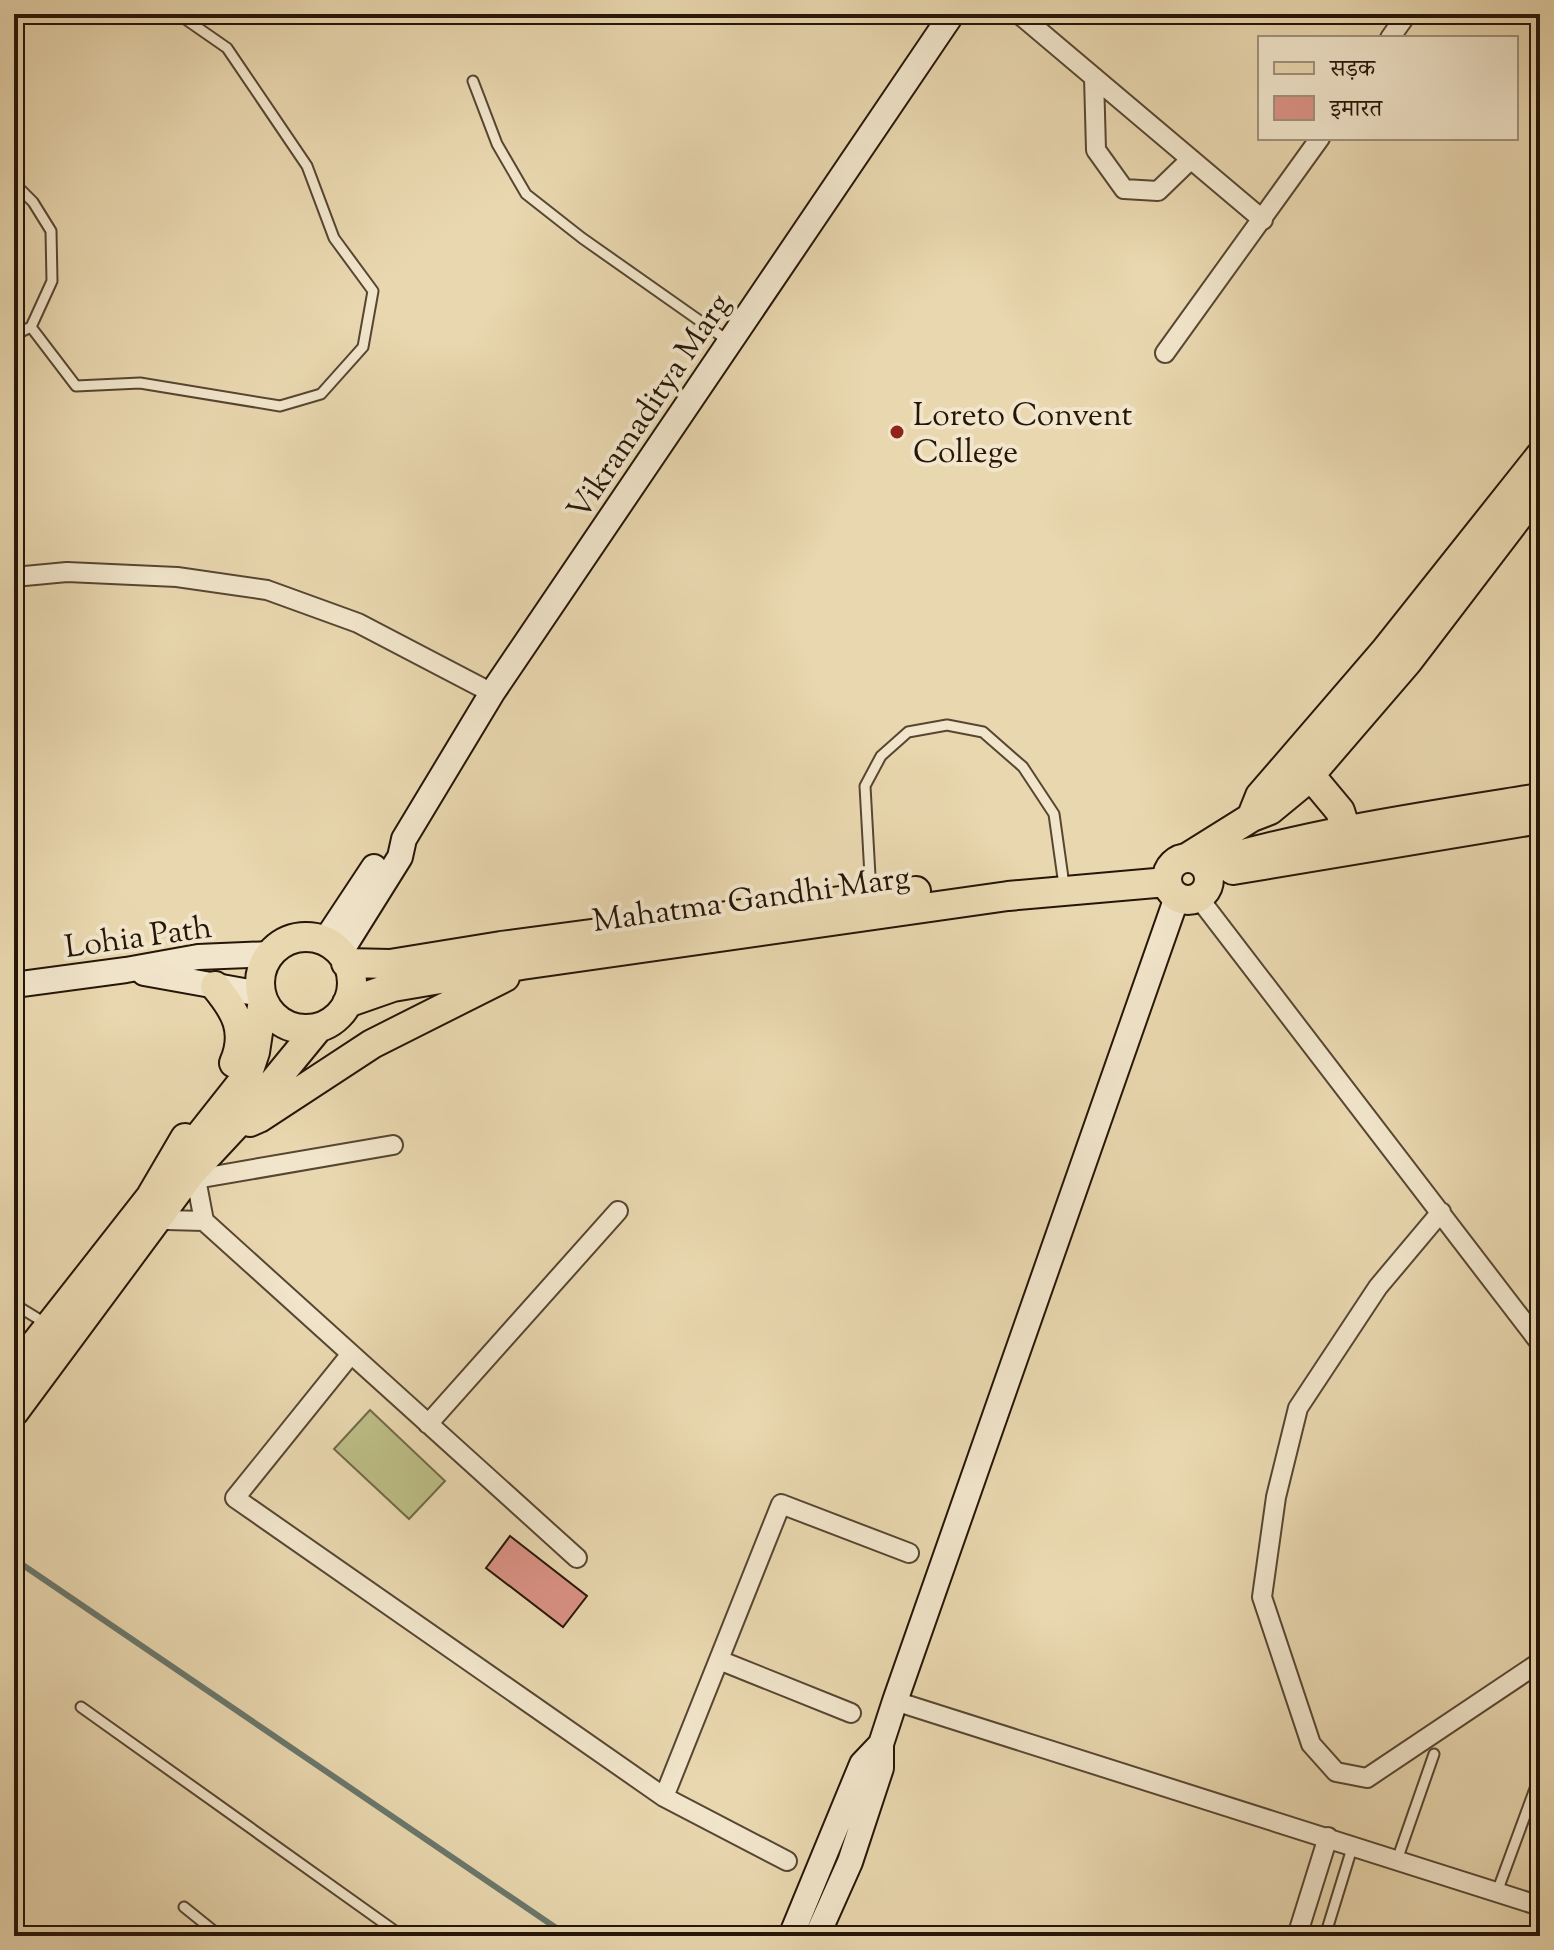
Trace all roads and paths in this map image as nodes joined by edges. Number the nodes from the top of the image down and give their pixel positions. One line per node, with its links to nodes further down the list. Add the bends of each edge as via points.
1 (178, 14): 12 (lane, via 227,48 307,166 334,238 373,291 363,347 321,394 280,406 140,383 76,386)
2 (952, 14): 14 (main road, Vikramaditya Marg)
3 (1019, 14): 6 (street)
4 (1407, 14): 5 (street)
5 (1391, 36)
6 (1094, 77): 9 (street); 9 (street, via 1096,150 1124,189 1158,191)
7 (473, 81): 14 (lane, via 497,144 526,194)
8 (1319, 140): 11 (street)
9 (1191, 159): 11 (street)
10 (14, 183): 12 (lane, via 51,231 52,281)
11 (1263, 220): 15 (street)
12 (31, 327): 13 (lane)
13 (14, 335)
14 (730, 342): 19 (main road, Vikramaditya Marg)
15 (1165, 353)
16 (1540, 456): 22 (main road, via 1385,651 1260,796)
17 (1540, 488): 20 (main road, via 1408,661)
18 (14, 577): 19 (street, via 67,572 177,577 267,590 358,623)
19 (492, 693): 28 (main road, Vikramaditya Marg, via 404,839 389,845)
20 (1310, 775): 22 (main road, via 1270,810); 24 (main road, via 1340,811)
21 (1540, 798): 24 (main road, Mahatma Gandhi Marg)
22 (1252, 817): 26 (main road)
23 (1540, 819): 26 (main road, Mahatma Gandhi Marg)
24 (1346, 830): 26 (main road, Mahatma Gandhi Marg, via 1266,846)
25 (1063, 878): 26 (main road, Mahatma Gandhi Marg); 27 (main road, Mahatma Gandhi Marg); 27 (lane, via 1054,814 1023,767 983,732 947,725 908,732 881,756 865,786)
26 (1187, 878): 30 (main road, Mahatma Gandhi Marg, via 1008,896); 42 (street); 55 (main road)
27 (871, 895): 28 (main road, Mahatma Gandhi Marg, via 390,964)
28 (337, 952): 29 (main road, via 312,937 293,938); 35 (main road, via 350,972)
29 (271, 954): 31 (main road, Lohia Path, via 198,957); 34 (main road, via 260,977)
30 (522, 965): 35 (main road, Mahatma Gandhi Marg, via 393,987); 37 (main road, via 372,1044 259,1118)
31 (126, 970): 32 (main road, Lohia Path); 33 (main road)
32 (14, 985)
33 (215, 986): 34 (main road); 40 (main road, via 234,1009 241,1030 238,1053 180,1145)
34 (262, 997): 36 (main road, via 284,1024); 40 (main road, via 247,1076)
35 (347, 1003): 36 (main road)
36 (318, 1028): 37 (main road)
37 (231, 1129): 39 (main road)
38 (393, 1145): 39 (street)
39 (194, 1176): 40 (main road); 43 (street)
40 (156, 1206): 43 (street, via 167,1220); 45 (main road); 49 (main road)
41 (618, 1211): 50 (street)
42 (1441, 1212): 46 (street); 54 (street, via 1378,1287 1298,1408 1276,1497 1262,1597 1311,1744 1336,1772 1367,1778)
43 (204, 1221): 47 (street)
44 (14, 1304): 45 (lane)
45 (48, 1325): 48 (main road)
46 (1540, 1343)
47 (351, 1354): 50 (street); 61 (street, via 235,1498)
48 (14, 1371)
49 (14, 1412)
50 (428, 1424): 52 (street)
51 (909, 1553): 53 (street, via 781,1504)
52 (577, 1558)
53 (719, 1660): 57 (street); 61 (street)
54 (1540, 1662)
55 (895, 1701): 58 (main road); 62 (street)
56 (81, 1707): 71 (lane)
57 (851, 1713)
58 (881, 1744): 72 (main road, via 862,1764); 73 (main road, via 881,1768 850,1862)
59 (1434, 1754): 64 (lane)
60 (1540, 1775): 66 (lane)
61 (664, 1797): 65 (street)
62 (1328, 1837): 63 (street); 74 (street)
63 (1353, 1845): 64 (street); 69 (lane)
64 (1397, 1860): 66 (street)
65 (787, 1861)
66 (1497, 1892): 67 (street)
67 (1540, 1906)
68 (184, 1907): 70 (lane)
69 (1328, 1935)
70 (220, 1936)
71 (402, 1936)
72 (791, 1936)
73 (817, 1936)
74 (1297, 1936)

